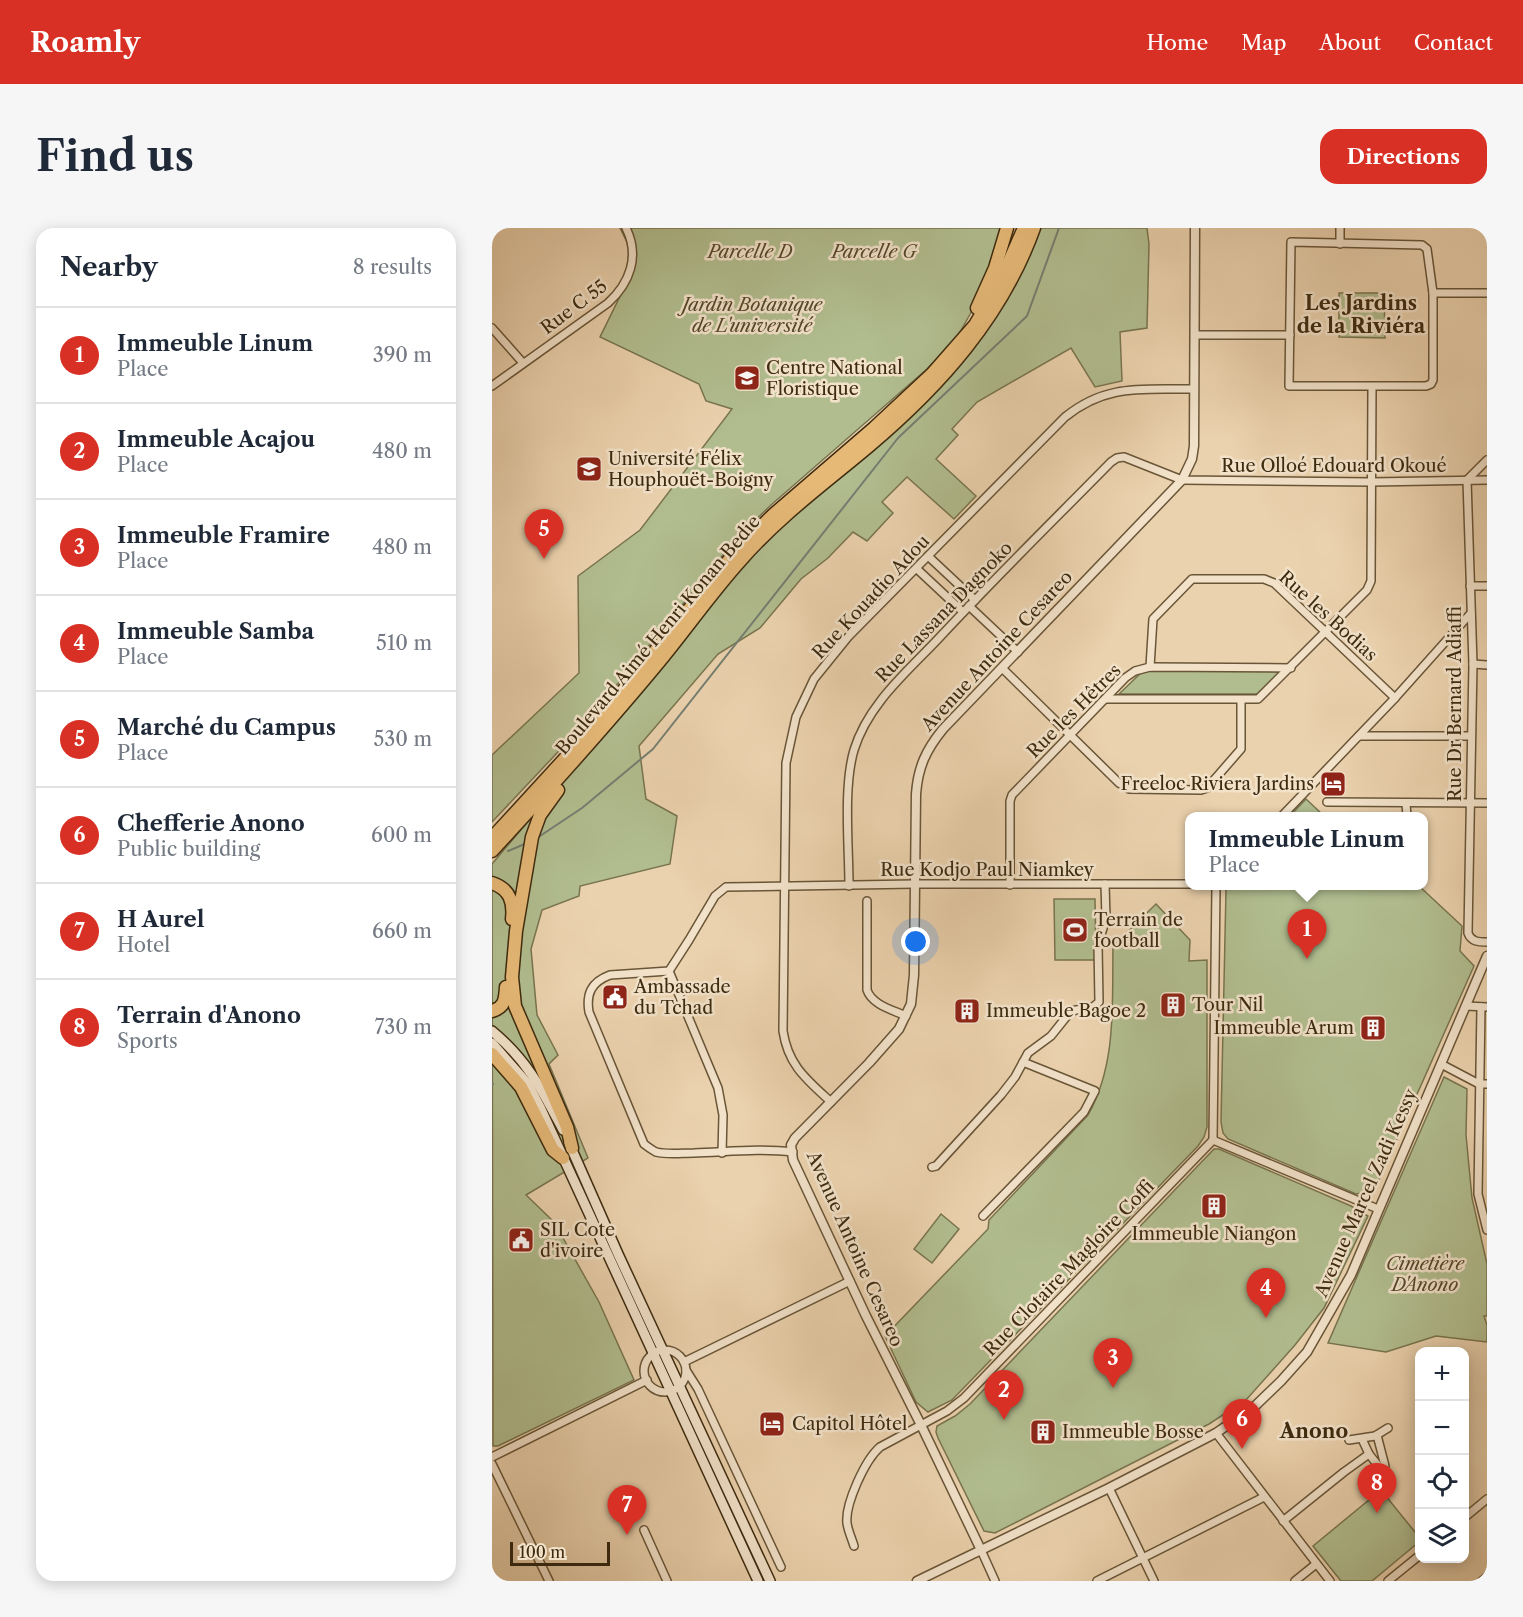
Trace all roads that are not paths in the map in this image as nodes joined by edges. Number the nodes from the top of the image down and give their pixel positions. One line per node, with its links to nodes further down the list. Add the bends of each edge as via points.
1 (626, 228): 14 (street, Rue C 55, via 633,257 620,292)
2 (1007, 228): 13 (highway, via 995,268)
3 (1024, 228): 13 (highway, Boulevard Aimé Henri Konan Bedie, via 1000,282 975,325)
4 (1034, 228): 45 (highway, Boulevard Aimé Henri Konan Bedie, via 1010,284 953,364 909,411 782,518 740,560)
5 (1195, 228): 11 (street, Avenue Antoine Cesareo)
6 (1340, 228): 7 (street)
7 (1340, 244): 8 (street, via 1422,245 1429,252); 12 (street, via 1291,242)
8 (1433, 292): 9 (street); 16 (street, via 1431,384)
9 (1487, 293)
10 (492, 328): 14 (street)
11 (1195, 335): 12 (street); 17 (street, Avenue Antoine Cesareo)
12 (1290, 335): 16 (street, via 1289,386)
13 (960, 341): 52 (highway, Boulevard Aimé Henri Konan Bedie, via 899,405 738,549)
14 (523, 363): 15 (street, Rue C 55)
15 (492, 386)
16 (1372, 387): 22 (street)
17 (1194, 389): 19 (street, Avenue Antoine Cesareo, via 1194,446); 23 (street, Rue Kouadio Adou, via 1120,390 1078,406)
18 (1487, 460): 20 (street)
19 (1182, 480): 22 (street, Rue Olloé Edouard Okoué); 28 (street, Rue Lassana Dagnoko, via 1117,458); 33 (street, Avenue Antoine Cesareo)
20 (1467, 480): 21 (street, Rue Olloé Edouard Okoué); 22 (street, Rue Olloé Edouard Okoué); 25 (street, Rue Dr Bernard Adiaffi)
21 (1487, 480)
22 (1372, 482): 32 (street, via 1371,580 1367,591)
23 (929, 557): 24 (street, Rue Kouadio Adou); 27 (street)
24 (917, 569): 29 (street); 59 (street, Rue Kouadio Adou, via 848,637 814,679 796,717 786,763)
25 (1470, 586): 26 (street); 31 (street, Rue Dr Bernard Adiaffi)
26 (1487, 586)
27 (967, 593): 28 (street); 29 (street)
28 (972, 603): 30 (street, Rue Lassana Dagnoko); 33 (street)
29 (956, 605): 30 (street)
30 (963, 612): 60 (street, Rue Lassana Dagnoko, via 882,699 861,731 849,775)
31 (1471, 613): 34 (street, Rue Dr Bernard Adiaffi); 39 (street)
32 (1326, 632): 36 (street, Rue les Bodias, via 1269,580 1197,578 1153,619); 38 (street); 39 (street, Rue les Bodias)
33 (1018, 652): 37 (street, Avenue Antoine Cesareo)
34 (1473, 664): 35 (street); 44 (street, Rue Dr Bernard Adiaffi)
35 (1487, 664)
36 (1150, 667): 38 (street, Rue les Hêtres); 40 (street, Rue les Hêtres, via 1125,678)
37 (1002, 668): 42 (street); 55 (street, Avenue Antoine Cesareo, via 943,729 919,769)
38 (1291, 668): 41 (street, via 1262,697)
39 (1395, 698): 43 (street)
40 (1106, 699): 41 (street); 42 (street, Rue les Hêtres)
41 (1241, 700): 42 (street, via 1241,749 1201,790 1129,789)
42 (1070, 735): 58 (street, Rue les Hêtres, via 1012,795)
43 (1359, 736): 44 (street); 50 (street)
44 (1471, 736): 49 (street, Rue Dr Bernard Adiaffi)
45 (578, 759): 52 (highway, Boulevard Aimé Henri Konan Bedie); 78 (highway, via 540,816 532,837 516,931 512,992)
46 (1327, 802): 48 (street)
47 (1487, 803): 49 (street)
48 (1407, 804): 49 (street); 51 (street)
49 (1470, 804): 63 (street, Rue Dr Bernard Adiaffi, via 1468,933 1475,941)
50 (1286, 812)
51 (1407, 812)
52 (498, 839): 53 (highway, Boulevard Aimé Henri Konan Bedie)
53 (492, 851)
54 (492, 883): 68 (highway, via 508,892 513,907 505,1002)
55 (915, 884): 58 (street, Rue Kodjo Paul Niamkey); 60 (street, Rue Kodjo Paul Niamkey); 69 (street, Avenue Antoine Cesareo, via 913,989)
56 (1105, 884): 57 (street, Rue Kodjo Paul Niamkey); 58 (street, Rue Kodjo Paul Niamkey); 73 (street, via 1106,918 1098,945 1099,1002 1071,1011)
57 (1185, 884)
58 (1010, 885)
59 (783, 886): 60 (street, Rue Kodjo Paul Niamkey); 65 (street, Rue Kodjo Paul Niamkey, via 733,886 719,891); 76 (street, Rue Kouadio Adou, via 786,1050)
60 (849, 886)
61 (1216, 890): 77 (street)
62 (867, 901): 69 (street, via 869,996)
63 (1487, 942)
64 (1487, 956): 66 (street, Avenue Marcel Zadi Kessy)
65 (669, 971): 80 (street, via 720,1094); 80 (street, via 601,978 588,992 589,1012 645,1144 656,1152)
66 (1466, 1006): 67 (street); 74 (street, Avenue Marcel Zadi Kessy)
67 (1484, 1007): 75 (street)
68 (492, 1011)
69 (906, 1016): 76 (street, Avenue Antoine Cesareo, via 890,1041)
70 (492, 1031): 78 (main road, via 535,1076)
71 (492, 1043): 81 (main road, via 528,1084)
72 (492, 1054): 81 (highway, via 521,1087 554,1150)
73 (1023, 1062): 82 (street, via 994,1104); 86 (street, via 1095,1091 1084,1112)
74 (1441, 1064): 75 (street); 85 (street, Avenue Marcel Zadi Kessy)
75 (1483, 1084): 83 (street)
76 (831, 1102): 79 (street, Avenue Antoine Cesareo, via 795,1138)
77 (1213, 1140): 85 (street); 96 (street, Rue Clotaire Magloire Coffi, via 964,1398)
78 (572, 1148): 89 (main road)
79 (793, 1152): 80 (street, via 767,1149); 88 (street, Avenue Antoine Cesareo, via 793,1160)
80 (722, 1153)
81 (563, 1158): 90 (main road)
82 (932, 1167)
83 (1478, 1194): 84 (street); 87 (street)
84 (1487, 1194)
85 (1378, 1209): 98 (street, Avenue Marcel Zadi Kessy, via 1351,1275 1307,1352 1254,1407)
86 (983, 1216)
87 (1487, 1230)
88 (850, 1281): 91 (street); 96 (street, Avenue Antoine Cesareo)
89 (663, 1350): 90 (street); 91 (street, via 675,1353); 94 (main road)
90 (653, 1354): 93 (street, via 644,1371); 95 (main road)
91 (684, 1362): 92 (street)
92 (686, 1370): 94 (street); 116 (street)
93 (647, 1380): 95 (street, via 657,1390); 103 (street)
94 (680, 1386): 95 (street); 121 (main road)
95 (671, 1392): 120 (main road)
96 (921, 1425): 111 (street, Rue Clotaire Magloire Coffi, via 880,1447 862,1471 847,1522); 112 (street, Avenue Antoine Cesareo)
97 (1388, 1428): 99 (street)
98 (1216, 1433): 105 (street, Avenue Marcel Zadi Kessy); 106 (street)
99 (1377, 1435): 100 (street); 102 (street, via 1384,1468)
100 (1362, 1439): 101 (street); 102 (street)
101 (1349, 1440)
102 (1369, 1454): 109 (street)
103 (492, 1457)
104 (492, 1464): 118 (street)
105 (1108, 1488): 112 (street, Avenue Marcel Zadi Kessy); 114 (street)
106 (1264, 1497): 109 (street); 114 (street)
107 (1487, 1499): 108 (street)
108 (1469, 1514)
109 (1283, 1521): 115 (street)
110 (644, 1530): 119 (street)
111 (854, 1546)
112 (981, 1550): 122 (street, Avenue Marcel Zadi Kessy); 123 (street)
113 (1415, 1558): 128 (street)
114 (1142, 1559): 124 (street); 125 (street)
115 (1316, 1564): 126 (street); 127 (street)
116 (781, 1567)
117 (1487, 1577): 129 (street)
118 (549, 1581)
119 (667, 1581)
120 (758, 1581)
121 (770, 1581)
122 (917, 1581)
123 (995, 1581)
124 (1097, 1581)
125 (1154, 1581)
126 (1295, 1581)
127 (1330, 1581)
128 (1388, 1581)
129 (1482, 1581)

